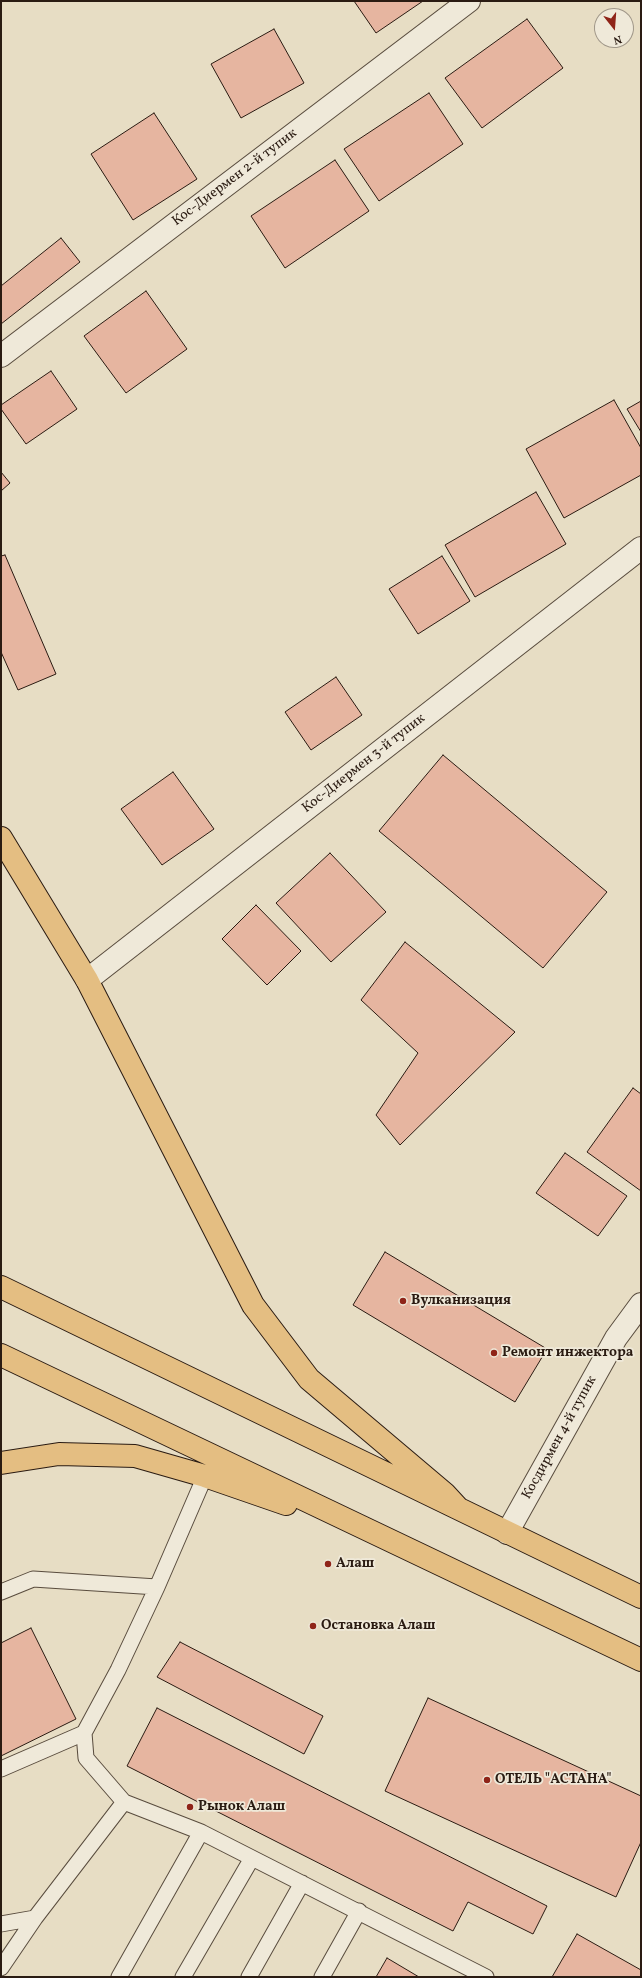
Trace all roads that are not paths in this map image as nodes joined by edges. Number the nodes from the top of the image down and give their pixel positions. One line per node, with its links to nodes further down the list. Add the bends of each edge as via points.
1 (469, 1): 2 (street, Кос-Диермен 2-й тупик)
2 (1, 356)
3 (641, 548): 5 (street, Кос-Диермен 3-й тупик)
4 (1, 838): 5 (highway)
5 (87, 980): 11 (highway, via 253,1305 309,1379)
6 (1, 1287): 11 (highway)
7 (641, 1304): 12 (street, Косдирмен 4-й тупик, via 616,1338)
8 (1, 1355): 13 (highway)
9 (1, 1463): 10 (highway, via 59,1454 135,1456)
10 (205, 1476): 13 (highway); 14 (lane)
11 (457, 1507): 12 (highway)
12 (508, 1532): 16 (highway)
13 (383, 1538): 17 (highway)
14 (157, 1587): 15 (lane, via 33,1579); 18 (lane)
15 (1, 1592)
16 (641, 1597)
17 (641, 1660)
18 (84, 1734): 19 (lane); 20 (lane, via 86,1758)
19 (1, 1769)
20 (124, 1802): 21 (lane); 25 (lane)
21 (201, 1832): 22 (lane); 28 (lane)
22 (252, 1858): 23 (lane); 29 (lane)
23 (302, 1883): 24 (lane); 30 (lane)
24 (359, 1911): 31 (lane); 32 (lane)
25 (35, 1918): 26 (lane); 27 (lane)
26 (1, 1924)
27 (1, 1968)
28 (119, 1977)
29 (183, 1977)
30 (249, 1977)
31 (322, 1977)
32 (486, 1977)

